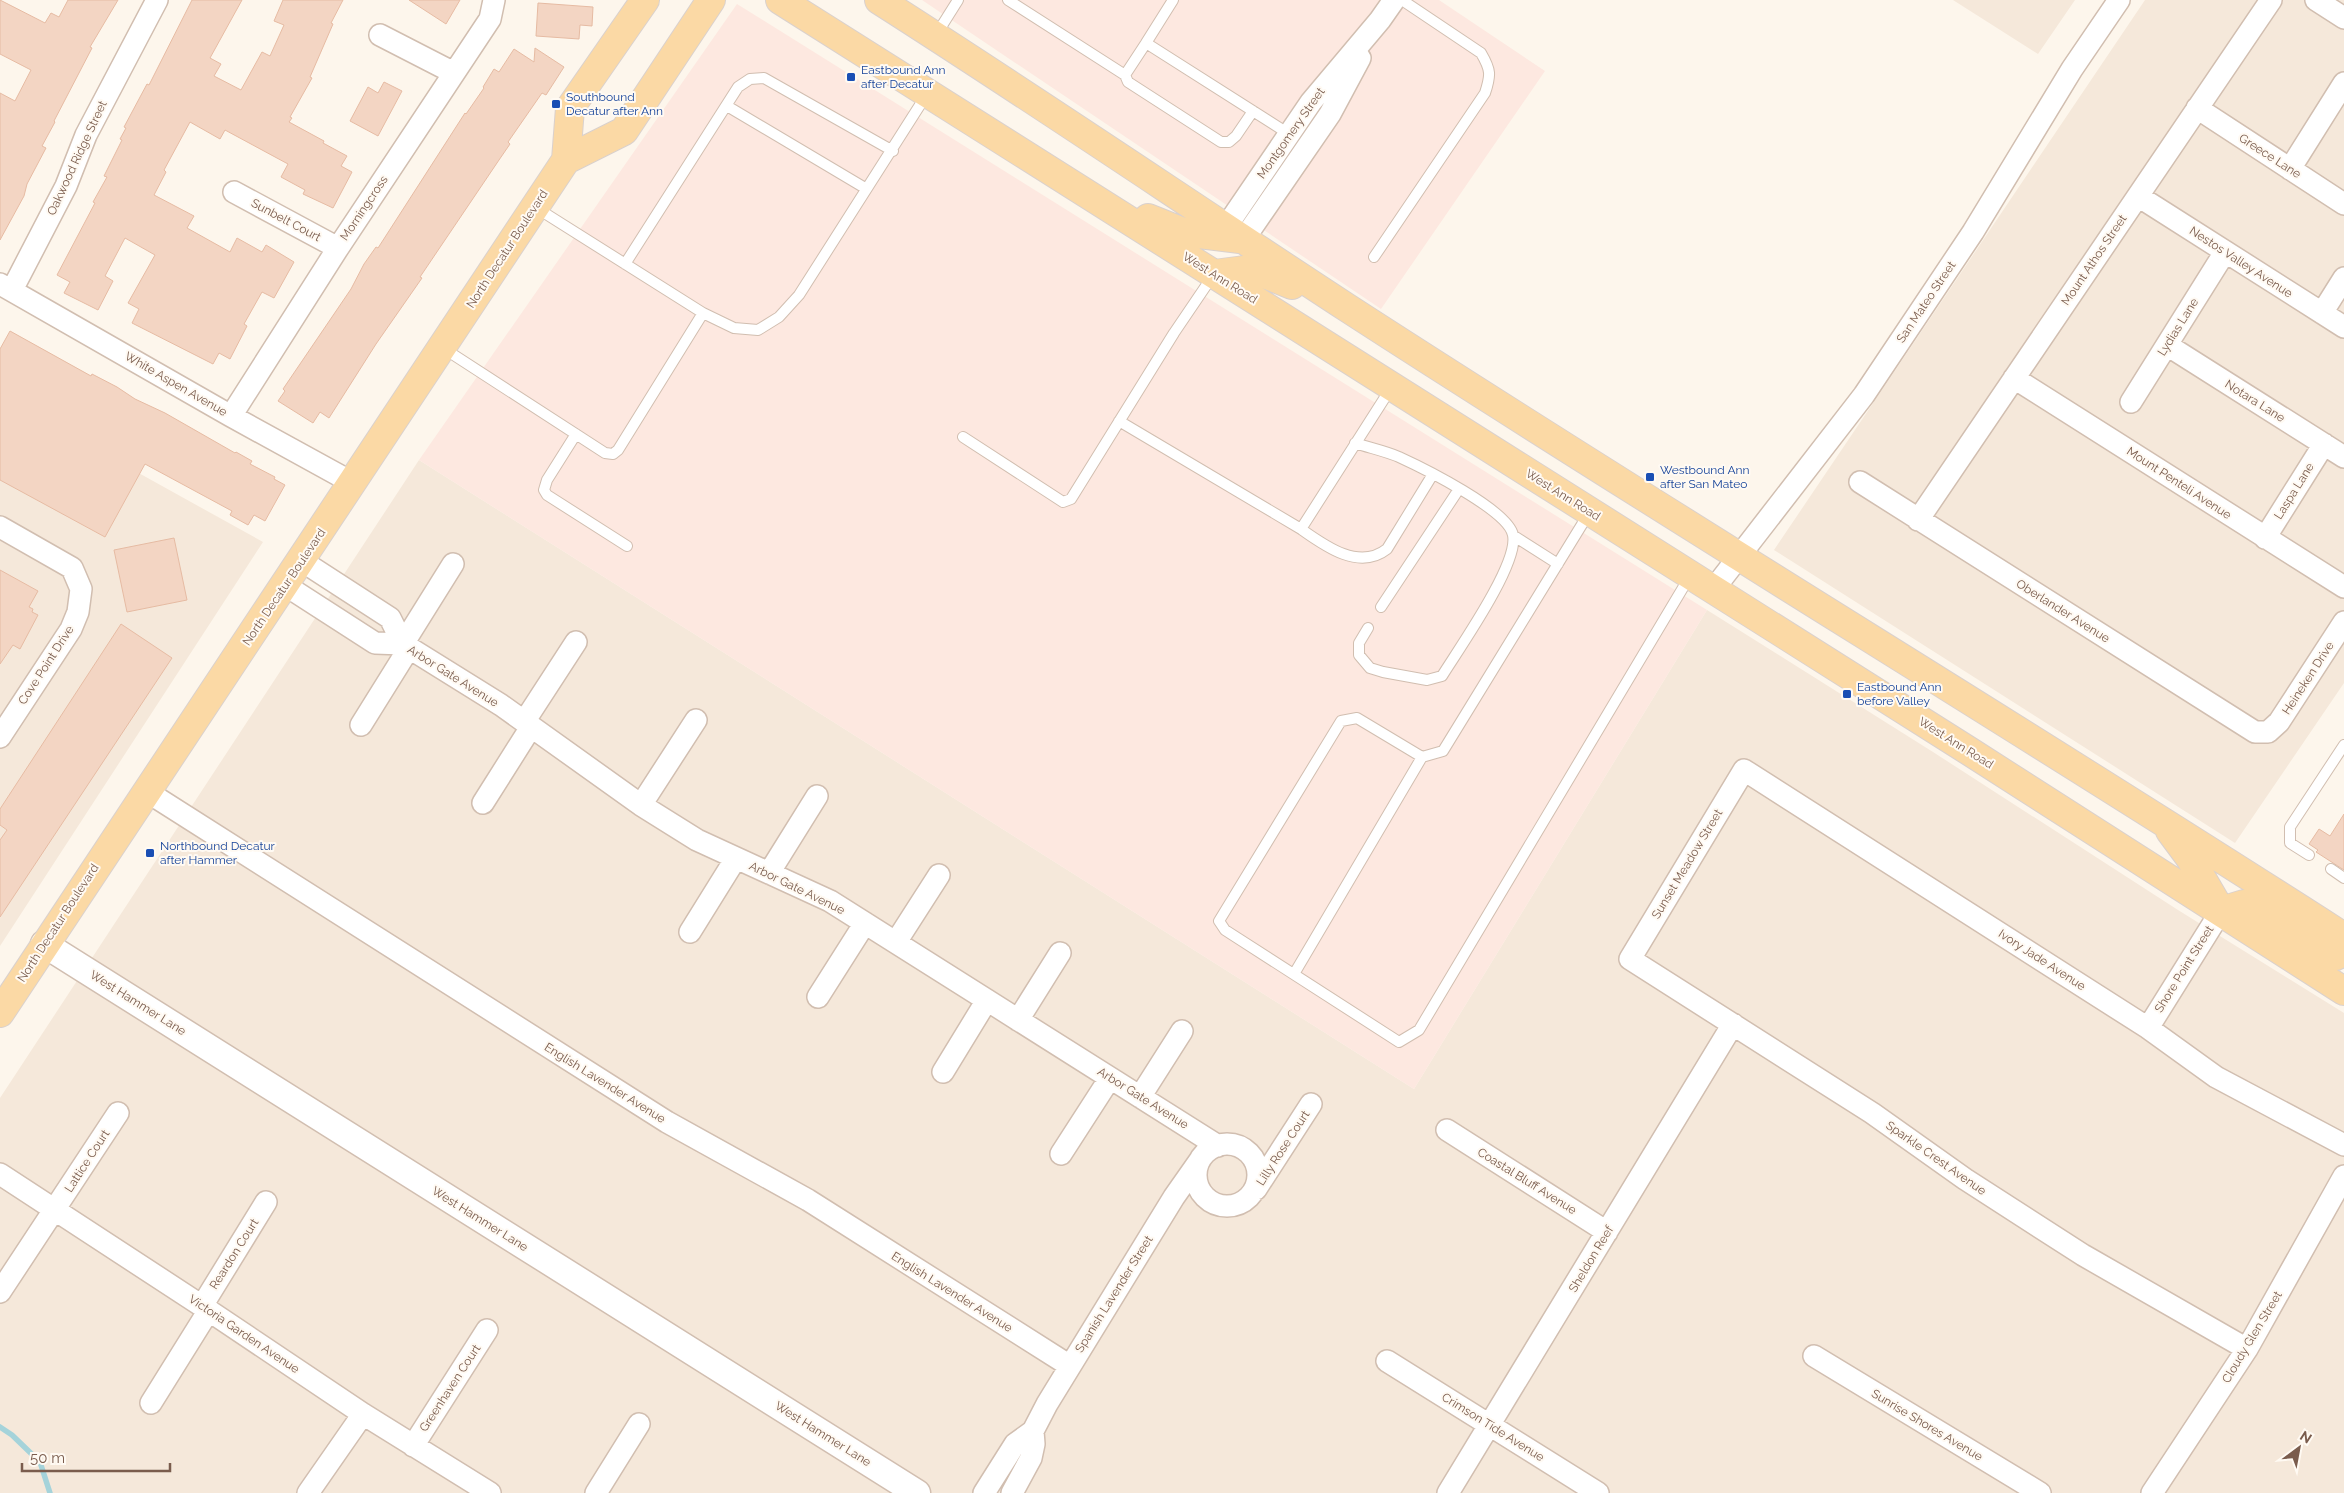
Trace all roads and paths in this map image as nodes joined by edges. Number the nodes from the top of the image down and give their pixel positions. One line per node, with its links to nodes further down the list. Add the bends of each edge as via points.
1 (156, 0): 44 (street, Oakwood Ridge Street, via 86,135 66,186)
2 (494, 0): 20 (street, Morningcross, via 490,19)
3 (645, 0): 29 (main road, North Decatur Boulevard, via 570,108)
4 (711, 0): 29 (main road, via 624,131)
5 (780, 0): 23 (main road, West Ann Road)
6 (879, 0): 18 (main road)
7 (958, 0): 18 (lane)
8 (1008, 0): 21 (lane)
9 (1172, 0): 19 (lane)
10 (1394, 0): 16 (street, Montgomery Street)
11 (1402, 0): 40 (lane, via 1481,54 1490,77 1485,93)
12 (2119, 0): 72 (street, San Mateo Street, via 2072,69 1973,232 1864,395)
13 (2271, 0): 25 (street, Mount Athos Street)
14 (2316, 0): 15 (street)
15 (2344, 18)
16 (1380, 20): 27 (street, Montgomery Street, via 1311,102); 37 (street, Montgomery Street, via 1330,114)
17 (380, 35): 20 (street)
18 (936, 36): 37 (main road)
19 (1146, 43): 21 (lane); 26 (lane)
20 (454, 73): 38 (street, Morningcross)
21 (1125, 75): 26 (lane, via 1128,82 1221,142 1229,142 1236,136)
22 (2344, 83): 30 (street)
23 (928, 93): 28 (lane); 32 (main road, West Ann Road)
24 (726, 106): 28 (lane, via 738,87 750,78 764,78); 31 (lane); 41 (lane)
25 (2197, 108): 30 (street, Greece Lane); 34 (street, Mount Athos Street)
26 (1253, 111): 27 (lane)
27 (1289, 134): 37 (street, Montgomery Street)
28 (893, 151): 31 (lane)
29 (566, 160): 36 (main road, North Decatur Boulevard)
30 (2290, 169): 35 (street, Greece Lane)
31 (866, 188): 46 (lane, via 799,295 778,317 758,330 734,328)
32 (1082, 191): 37 (main road, via 1183,232); 42 (main road, West Ann Road)
33 (234, 192): 38 (street, Sunbelt Court)
34 (2138, 196): 39 (street, Nestos Valley Avenue); 51 (street, Mount Athos Street)
35 (2344, 204)
36 (535, 207): 41 (lane); 50 (main road, North Decatur Boulevard)
37 (1235, 233): 45 (main road)
38 (338, 248): 54 (street, Morningcross)
39 (2225, 252): 47 (street, Nestos Valley Avenue); 49 (street, Lydias Lane)
40 (1374, 257)
41 (625, 264): 46 (lane)
42 (1214, 274): 45 (main road, via 1252,269); 52 (main road, West Ann Road); 55 (lane)
43 (2344, 278): 47 (street)
44 (6, 287): 54 (street, White Aspen Avenue)
45 (1347, 307): 72 (main road)
46 (703, 313): 56 (lane, via 618,450 613,454 606,453)
47 (2322, 313): 48 (street, Nestos Valley Avenue)
48 (2344, 327)
49 (2167, 345): 53 (street, Lydias Lane); 59 (street, Notara Lane)
50 (442, 348): 56 (lane); 63 (main road, North Decatur Boulevard)
51 (2014, 378): 66 (street, Mount Athos Street); 70 (street, Mount Penteli Avenue)
52 (1392, 386): 58 (lane); 65 (main road, West Ann Road)
53 (2130, 402)
54 (231, 416): 63 (street, White Aspen Avenue)
55 (1119, 421): 57 (lane, via 1071,499 1063,502); 68 (lane)
56 (576, 434): 71 (lane, via 544,490 547,496)
57 (963, 437)
58 (1355, 443): 61 (lane, via 1398,457); 68 (lane)
59 (2324, 444): 60 (street, Notara Lane); 70 (street, Laspa Lane)
60 (2344, 457)
61 (1433, 474): 64 (lane); 68 (lane, via 1387,549 1378,556 1360,558 1332,550)
62 (1860, 482): 66 (street, Oberlander Avenue)
63 (353, 483): 73 (main road, North Decatur Boulevard)
64 (1459, 489): 69 (lane, via 1508,524); 80 (lane)
65 (1590, 512): 75 (lane); 76 (main road, West Ann Road)
66 (1918, 520): 88 (street, Oberlander Avenue, via 2240,724 2255,732)
67 (0, 527): 89 (street, Cove Point Drive, via 72,568 81,589 78,612 71,629)
68 (1300, 529)
69 (1514, 536): 75 (lane); 82 (lane, via 1512,553 1494,592 1442,676 1427,680 1370,668 1359,656 1359,643)
70 (2265, 538): 78 (street, Mount Penteli Avenue)
71 (627, 546)
72 (1739, 556): 79 (street, San Mateo Street); 97 (main road)
73 (302, 561): 77 (main road, North Decatur Boulevard); 84 (street, Arbor Gate Avenue, via 390,618)
74 (453, 564): 84 (street)
75 (1558, 564): 91 (lane, via 1443,751)
76 (1690, 575): 79 (main road, West Ann Road); 113 (lane, via 1419,1030 1399,1042)
77 (285, 585): 84 (street, Arbor Gate Avenue, via 375,643); 93 (main road, North Decatur Boulevard)
78 (2344, 587)
79 (1713, 590): 104 (main road, West Ann Road)
80 (1381, 607)
81 (2344, 622): 88 (street, Heineken Drive, via 2290,708)
82 (1368, 628)
83 (576, 642): 87 (street)
84 (406, 646): 86 (street); 87 (street, Arbor Gate Avenue)
85 (696, 720): 96 (street)
86 (361, 725)
87 (528, 725): 95 (street); 96 (street, Arbor Gate Avenue)
88 (2268, 732)
89 (0, 737)
90 (2344, 745): 98 (lane, via 2290,827 2290,843)
91 (1422, 757): 113 (lane); 113 (lane, via 1358,718 1341,721 1219,921 1225,930)
92 (1744, 770): 112 (street, Sunset Meadow Street); 120 (street, Ivory Jade Avenue)
93 (146, 791): 109 (main road, North Decatur Boulevard); 144 (street, English Lavender Avenue, via 651,1112 808,1200)
94 (817, 796): 101 (street)
95 (483, 803)
96 (641, 805): 99 (street, Arbor Gate Avenue, via 698,840)
97 (2158, 817): 104 (main road, via 2190,858); 107 (main road)
98 (2309, 855)
99 (736, 858): 101 (street, Arbor Gate Avenue); 106 (street)
100 (2331, 869): 103 (lane)
101 (769, 873): 105 (street, Arbor Gate Avenue, via 830,901)
102 (939, 875): 108 (street)
103 (2344, 878)
104 (2221, 911): 110 (main road, via 2244,904 2269,914 2327,953 2336,956); 114 (main road, West Ann Road); 120 (street, Shore Point Street)
105 (865, 923): 108 (street, Arbor Gate Avenue); 115 (street)
106 (690, 932)
107 (2344, 936)
108 (896, 942): 116 (street, Arbor Gate Avenue)
109 (44, 944): 117 (main road, North Decatur Boulevard); 154 (street, West Hammer Lane)
110 (2344, 951)
111 (1060, 953): 118 (street)
112 (1630, 959): 119 (street, Sparkle Crest Avenue)
113 (1294, 974)
114 (2344, 991)
115 (818, 997)
116 (987, 1000): 118 (street, Arbor Gate Avenue); 122 (street)
117 (0, 1013)
118 (1018, 1020): 123 (street, Arbor Gate Avenue)
119 (1733, 1024): 137 (street, Sheldon Reef); 141 (street, Sparkle Crest Avenue, via 2083,1255)
120 (2148, 1028): 128 (street, Ivory Jade Avenue, via 2216,1077)
121 (1182, 1030): 124 (street)
122 (943, 1072)
123 (1110, 1078): 124 (street, Arbor Gate Avenue); 130 (street)
124 (1140, 1097): 129 (street, Arbor Gate Avenue)
125 (1311, 1104): 134 (street, Lilly Rose Court)
126 (118, 1113): 136 (street, Lattice Court)
127 (1447, 1130): 137 (street, Coastal Bluff Avenue)
128 (2344, 1145)
129 (1218, 1146): 131 (street); 134 (street, via 1239,1146 1248,1152 1255,1161 1258,1176)
130 (1061, 1154)
131 (1200, 1160): 134 (street, via 1196,1181 1200,1191 1216,1205 1238,1205); 144 (street, Spanish Lavender Street)
132 (0, 1174): 136 (street, Victoria Garden Avenue)
133 (2344, 1176): 141 (street, Cloudy Glen Street)
134 (1254, 1192)
135 (266, 1202): 139 (street, Reardon Court)
136 (56, 1209): 138 (street, Lattice Court); 139 (street, Victoria Garden Avenue)
137 (1607, 1232): 148 (street, Sheldon Reef)
138 (0, 1292)
139 (205, 1308): 145 (street, Reardon Court); 146 (street, Victoria Garden Avenue)
140 (488, 1330): 150 (street, Greenhaven Court)
141 (2247, 1349): 160 (street, Cloudy Glen Street)
142 (1814, 1356): 159 (street, Sunrise Shores Avenue)
143 (1387, 1361): 148 (street, Crimson Tide Avenue)
144 (1070, 1366): 149 (street, Spanish Lavender Street)
145 (152, 1403)
146 (363, 1414): 150 (street, Victoria Garden Avenue); 151 (street)
147 (639, 1424): 153 (street)
148 (1490, 1425): 157 (street, Sheldon Reef); 158 (street, Crimson Tide Avenue)
149 (1034, 1431): 155 (street, Spanish Lavender Street, via 1015,1444); 156 (street, Spanish Lavender Street, via 1031,1458)
150 (413, 1446): 152 (street, Victoria Garden Avenue)
151 (308, 1493)
152 (490, 1493)
153 (596, 1493)
154 (917, 1493)
155 (984, 1493)
156 (1012, 1493)
157 (1448, 1493)
158 (1598, 1493)
159 (2040, 1493)
160 (2152, 1493)

